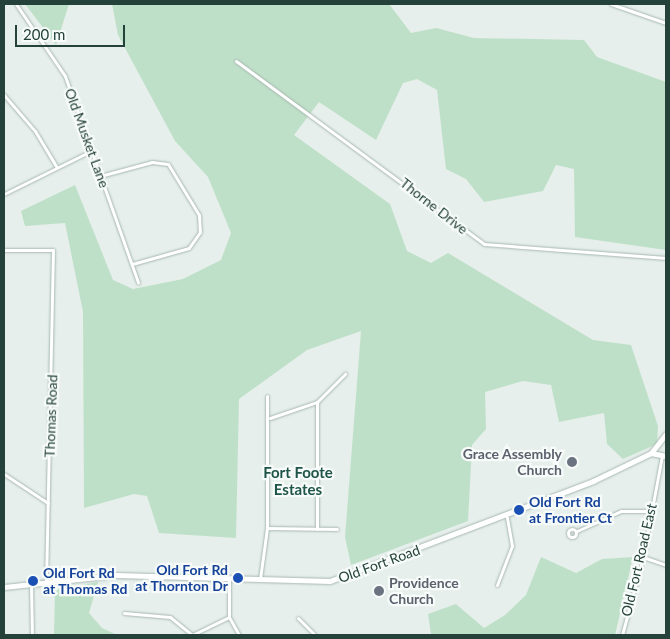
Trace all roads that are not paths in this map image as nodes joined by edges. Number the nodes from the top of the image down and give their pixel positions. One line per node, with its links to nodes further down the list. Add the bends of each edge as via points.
1 (16, 4): 6 (street, Old Musket Lane, via 60,65)
2 (611, 4): 3 (street)
3 (666, 23)
4 (236, 61): 11 (street, Thorne Drive, via 484,244)
5 (4, 95): 7 (street, via 35,131)
6 (91, 151): 7 (street); 8 (street, Old Musket Lane)
7 (56, 166): 9 (street)
8 (100, 176): 12 (street, Old Musket Lane); 12 (street, via 163,162 172,168 199,215 199,237 189,248)
9 (4, 194)
10 (4, 250): 22 (street, Thomas Road, via 53,250)
11 (666, 258)
12 (132, 264): 13 (street, Old Musket Lane)
13 (138, 282)
14 (345, 374): 16 (street)
15 (267, 396): 17 (street)
16 (318, 402): 17 (street); 27 (street)
17 (270, 418): 25 (street)
18 (666, 434): 19 (main road, Old Fort Road)
19 (651, 453): 20 (street); 24 (main road, Old Fort Road)
20 (664, 456): 23 (street, Old Fort Road East)
21 (4, 474): 22 (street)
22 (48, 504): 33 (street, Thomas Road)
23 (651, 511): 28 (street, via 621,511); 29 (street, Old Fort Road East)
24 (508, 517): 32 (main road, Old Fort Road, via 330,582); 35 (street, via 512,546)
25 (267, 528): 27 (street); 32 (street)
26 (337, 528): 27 (street)
27 (318, 529)
28 (577, 531)
29 (643, 557): 30 (street); 44 (street, Old Fort Road East)
30 (666, 565)
31 (229, 579): 32 (main road, Old Fort Road); 33 (main road, Old Fort Road, via 116,576); 38 (street)
32 (260, 581)
33 (46, 582): 34 (main road, Old Fort Road)
34 (31, 584): 36 (main road, Old Fort Road); 40 (street)
35 (496, 585)
36 (4, 588)
37 (124, 613): 41 (street, via 170,617)
38 (230, 617): 41 (street); 42 (street)
39 (298, 618): 43 (street)
40 (32, 635)
41 (191, 635)
42 (239, 635)
43 (315, 635)
44 (622, 635)

